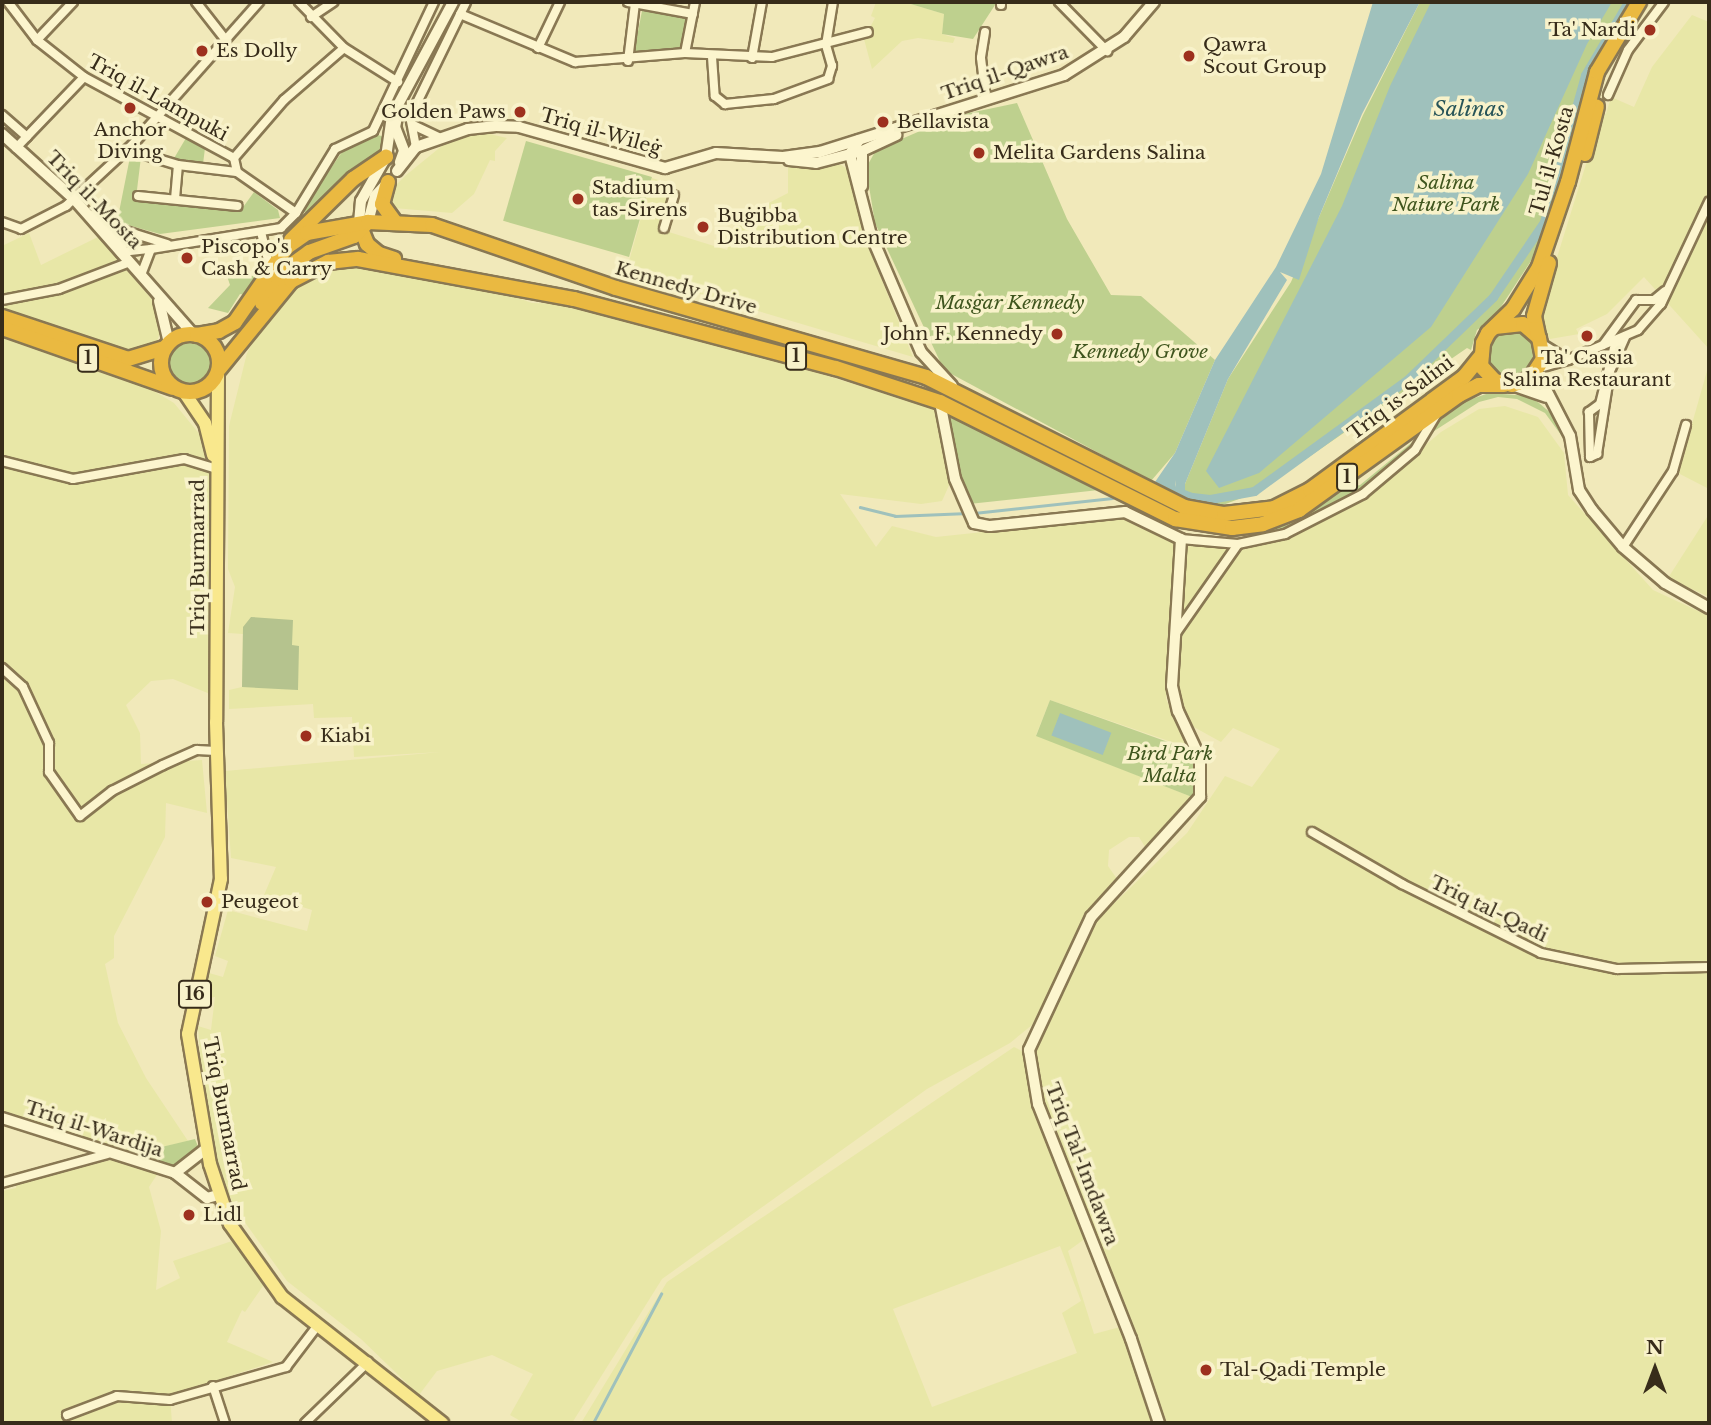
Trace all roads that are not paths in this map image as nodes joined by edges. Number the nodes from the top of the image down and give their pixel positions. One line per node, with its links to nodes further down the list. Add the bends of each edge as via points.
1 (8, 2): 26 (street, Triq il-Lampuki)
2 (73, 2): 26 (street)
3 (196, 2): 25 (street)
4 (259, 2): 25 (street)
5 (299, 2): 22 (street)
6 (333, 2): 22 (street)
7 (434, 2): 36 (street)
8 (453, 2): 39 (street)
9 (466, 2): 20 (street)
10 (560, 2): 29 (street)
11 (631, 2): 21 (street); 34 (street)
12 (695, 2): 21 (street)
13 (762, 2): 33 (street)
14 (833, 2): 27 (street)
15 (1059, 2): 30 (street)
16 (1154, 2): 30 (street, Triq il-Qawra, via 1137,26)
17 (1639, 2): 84 (highway, Tul il-Kosta / 1, via 1597,72 1568,182 1539,267 1513,309)
18 (1646, 2): 90 (highway, Tul il-Kosta, via 1622,38 1602,82 1569,207 1537,296 1534,316)
19 (1664, 2): 37 (street, via 1628,50)
20 (460, 14): 29 (street); 43 (street, via 410,117)
21 (693, 14): 31 (street)
22 (311, 17): 28 (street)
23 (868, 32): 27 (street)
24 (985, 32): 38 (street, via 981,58)
25 (225, 39): 41 (street)
26 (37, 40): 35 (street, Triq il-Lampuki)
27 (826, 45): 32 (street, via 832,66 828,79 761,101 725,104 715,96); 33 (street)
28 (344, 48): 36 (street); 53 (street, via 284,100)
29 (538, 48): 34 (street, via 575,62)
30 (1107, 51): 38 (street, Triq il-Qawra, via 1064,75)
31 (685, 53): 32 (street); 34 (street)
32 (712, 57): 33 (street)
33 (752, 58)
34 (628, 61)
35 (84, 77): 41 (street, Triq il-Lampuki); 45 (street)
36 (398, 82): 64 (street, via 373,131 335,149)
37 (1608, 95)
38 (986, 99): 42 (street, Triq il-Qawra)
39 (399, 107): 49 (street, via 398,136); 51 (street, via 390,124)
40 (2, 115): 45 (street, Triq il-Mosta)
41 (157, 115): 53 (street, Triq il-Lampuki); 59 (street)
42 (928, 119): 48 (street, Triq il-Wileġ)
43 (413, 125): 46 (street); 49 (street)
44 (2, 134): 47 (street, Triq il-Mosta)
45 (27, 137): 47 (street)
46 (439, 137): 49 (street, Triq il-Wileġ); 52 (street, Triq il-Wileġ, via 468,129 519,127 665,169 716,153)
47 (16, 148): 59 (street, Triq il-Mosta)
48 (857, 148): 52 (street, Triq il-Wileġ); 52 (street, Triq il-Wileġ, via 816,163); 93 (street, via 864,213)
49 (411, 150): 51 (street, Triq il-Wileġ); 56 (street)
50 (145, 155): 54 (street)
51 (386, 157): 67 (street, via 365,192); 73 (highway, via 312,216)
52 (783, 157)
53 (234, 158): 55 (street, Triq il-Lampuki)
54 (178, 165): 55 (street); 60 (street)
55 (237, 172): 64 (street)
56 (392, 177): 66 (highway, via 382,204); 67 (street, via 375,197)
57 (138, 196): 60 (street)
58 (674, 196): 69 (street)
59 (74, 199): 63 (street, Triq il-Mosta); 65 (street, via 21,229)
60 (176, 199): 62 (street)
61 (1709, 202): 80 (street)
62 (239, 205)
63 (86, 212): 68 (street); 75 (street, Triq il-Mosta)
64 (296, 213): 70 (street, via 281,228)
65 (2, 222)
66 (395, 222): 67 (highway, Kennedy Drive / 1); 98 (highway, Kennedy Drive / 1, via 471,235 616,288)
67 (362, 225): 73 (highway, Kennedy Drive / 1, via 321,228); 79 (highway, via 379,254); 86 (highway, via 290,266)
68 (108, 226): 71 (street); 75 (street, via 122,244)
69 (664, 228)
70 (261, 232): 72 (street); 77 (street)
71 (139, 238): 72 (street); 75 (street, via 125,243)
72 (170, 244): 74 (street)
73 (287, 247): 77 (highway, Kennedy Drive / 1)
74 (151, 249): 75 (street); 78 (street)
75 (121, 252): 76 (street, Triq il-Mosta)
76 (130, 262): 78 (street, Triq il-Mosta); 82 (street, via 59,289)
77 (270, 269): 87 (highway, Kennedy Drive / 1, via 235,322 219,331)
78 (141, 275): 81 (street, Triq il-Mosta)
79 (478, 279): 86 (highway, Kennedy Drive / 1, via 358,259 328,262 291,281); 103 (highway, Kennedy Drive / 1, via 766,347)
80 (1667, 289): 88 (street, via 1661,304); 91 (street, via 1654,300 1636,300)
81 (157, 295): 87 (street, Triq il-Mosta); 92 (street, Triq il-Mosta)
82 (2, 300)
83 (2, 317): 92 (highway, 1, via 128,359)
84 (1495, 327): 90 (highway, via 1522,324); 94 (highway, 1, via 1483,343)
85 (2, 328): 101 (highway, 1)
86 (249, 328): 97 (highway, Kennedy Drive / 1)
87 (195, 334): 92 (highway, 1); 97 (highway, via 216,349)
88 (1625, 337): 89 (street); 89 (street, via 1609,371 1597,454 1590,457 1589,412 1600,404)
89 (1616, 340): 91 (street)
90 (1541, 341): 95 (street); 96 (highway)
91 (1603, 345): 95 (street)
92 (167, 346): 101 (highway, via 163,374)
93 (921, 352): 98 (street, via 920,360); 100 (street)
94 (1482, 355): 99 (highway, via 1487,374); 108 (highway, Triq is-Salini / 1, via 1464,377 1292,500 1248,513)
95 (1568, 360): 96 (street)
96 (1539, 370): 99 (highway, 1); 102 (street)
97 (219, 371): 101 (highway, 1, via 200,391); 107 (main road, Triq Burmarrad / 16)
98 (908, 372): 100 (highway, Kennedy Drive / 1)
99 (1508, 385): 102 (street); 104 (highway, Triq is-Salini / 1, via 1479,385)
100 (954, 388): 108 (highway, Kennedy Drive / 1)
101 (179, 390): 107 (main road, Triq Burmarrad / 16, via 205,424)
102 (1551, 401): 111 (street, via 1570,436 1579,490)
103 (940, 402): 108 (highway, Kennedy Drive / 1); 109 (street, via 955,479 974,523 1125,512)
104 (1439, 409): 108 (highway, Triq is-Salini / 1, via 1298,510 1263,524 1232,528); 110 (street, via 1415,450 1363,494 1315,521 1262,541)
105 (1686, 425): 111 (street, via 1673,471)
106 (2, 461): 107 (street, via 73,479 184,459)
107 (217, 469): 115 (main road, Triq Burmarrad / 16)
108 (1180, 513)
109 (1181, 539): 110 (street); 113 (street, Triq Tal-Imdawra)
110 (1238, 544): 113 (street)
111 (1623, 547): 112 (street, via 1665,583)
112 (1709, 608)
113 (1175, 634): 131 (street, Triq Tal-Imdawra, via 1172,686 1200,758 1200,797 1091,917 1032,1035 1028,1059 1049,1137 1131,1339)
114 (2, 668): 115 (street, via 23,687 49,743 49,772 80,816 112,791 163,765 197,750)
115 (216, 751): 119 (main road, Triq Burmarrad / 16, via 221,879 188,1034)
116 (1312, 832): 117 (street, Triq tal-Qadi, via 1402,884 1541,953 1618,970)
117 (1709, 967)
118 (2, 1118): 120 (street, Triq il-Wardija)
119 (207, 1148): 121 (street, Triq il-Wardija); 123 (main road, Triq Burmarrad / 16)
120 (107, 1154): 121 (street, Triq il-Wardija); 122 (street)
121 (176, 1174): 123 (street, Triq il-Wardija, via 207,1198)
122 (2, 1183)
123 (218, 1195): 124 (main road, Triq Burmarrad / 16, via 260,1271 282,1297)
124 (318, 1325): 125 (main road, Triq Burmarrad / 16); 126 (street, via 286,1367)
125 (368, 1362): 129 (street); 130 (main road, Triq Burmarrad / 16)
126 (213, 1386): 127 (street, via 158,1401 117,1396); 128 (street)
127 (67, 1415)
128 (225, 1423)
129 (305, 1423)
130 (442, 1423)
131 (1159, 1423)

